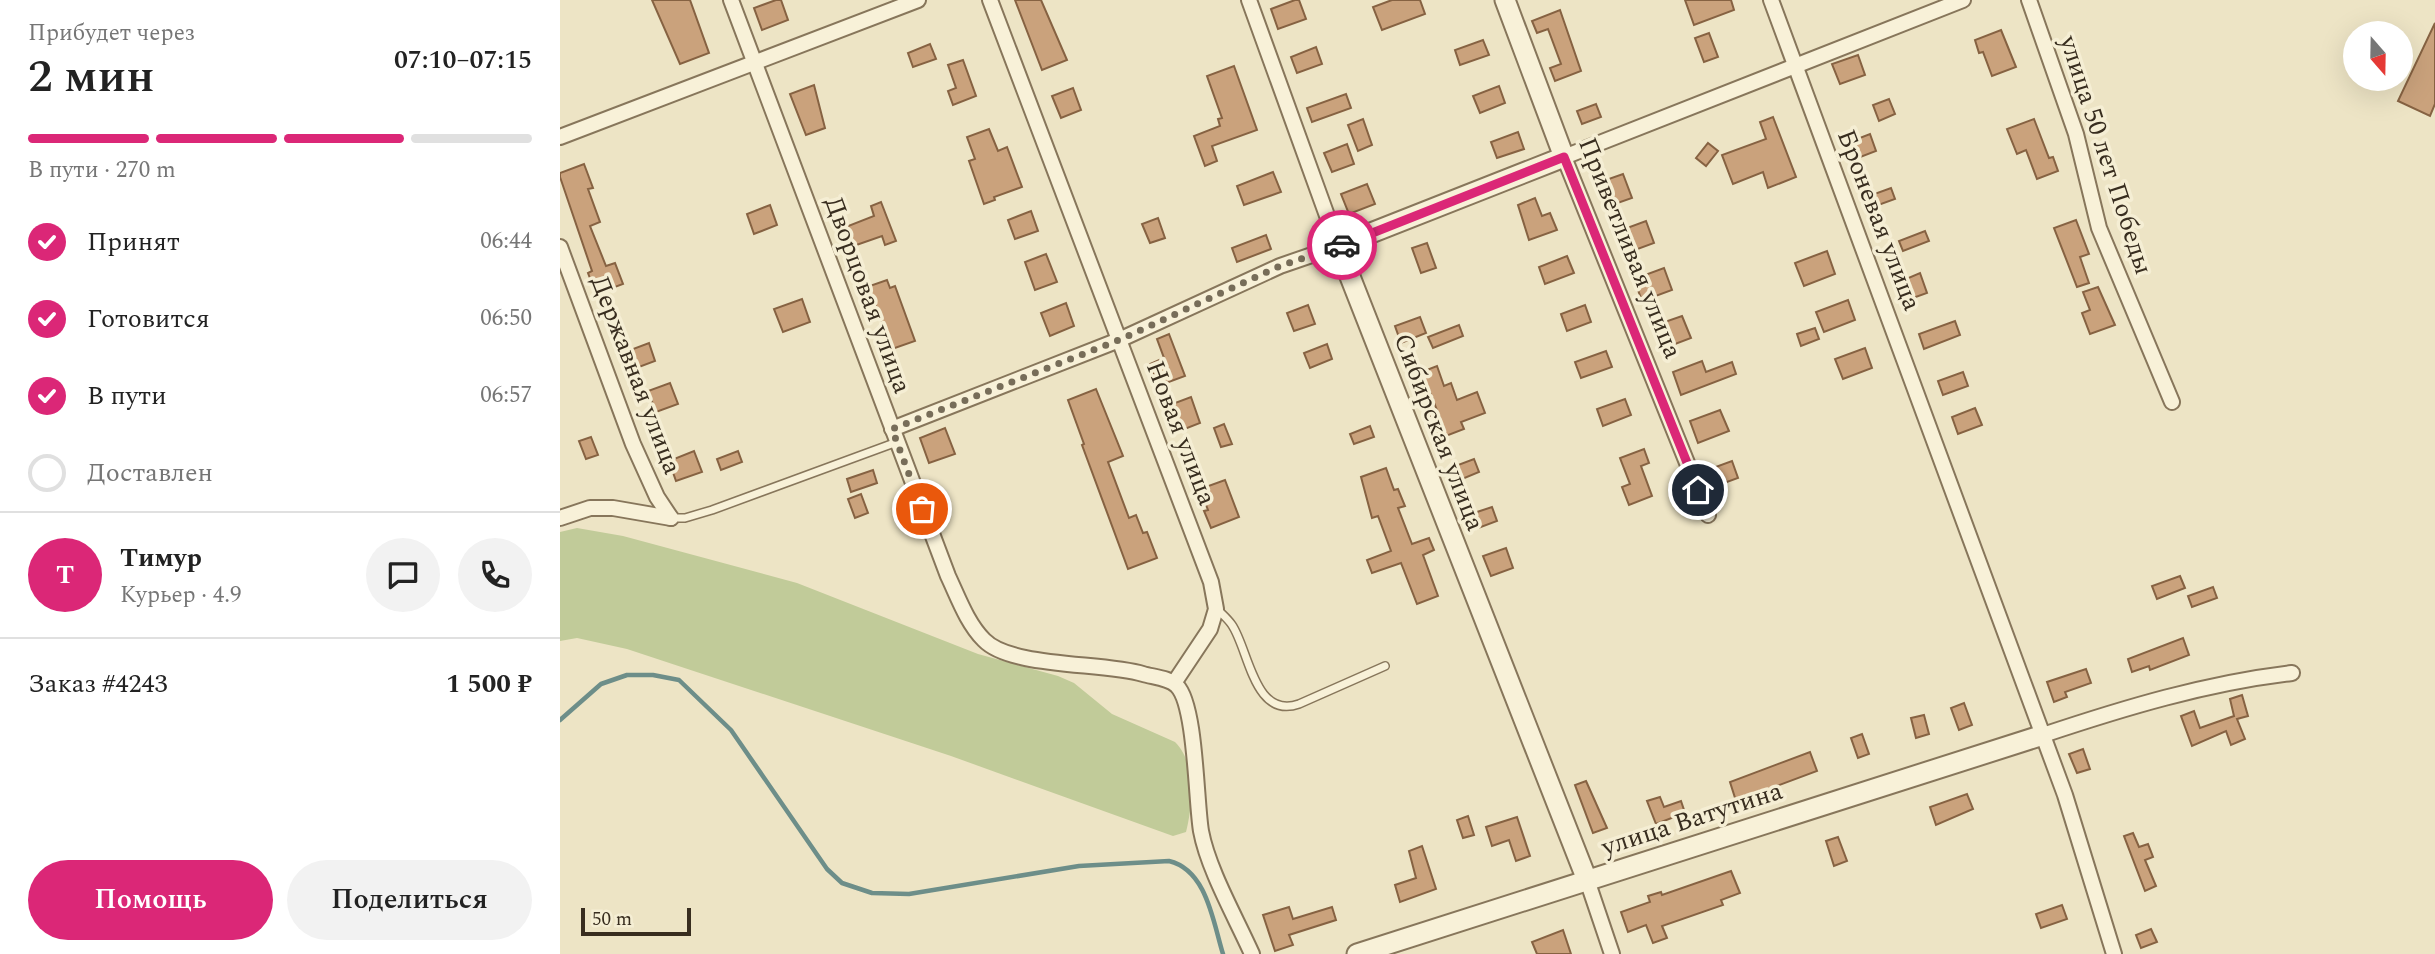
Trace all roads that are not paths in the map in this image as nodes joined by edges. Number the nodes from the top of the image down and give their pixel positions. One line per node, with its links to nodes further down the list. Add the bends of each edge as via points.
1 (732, 0): 9 (street, Дворцовая улица)
2 (918, 0): 9 (street)
3 (990, 0): 15 (street, Новая улица)
4 (1249, 0): 13 (street, Сибирская улица)
5 (1505, 0): 12 (street, Приветливая улица)
6 (1771, 0): 10 (street, Броневая улица)
7 (1963, 0): 10 (street)
8 (2029, 0): 16 (street, улица 50 лет Победы, via 2076,134 2099,229)
9 (755, 62): 11 (street); 17 (street, Дворцовая улица)
10 (1795, 65): 12 (street); 25 (street, Броневая улица)
11 (560, 137)
12 (1564, 157): 13 (street); 18 (street, Приветливая улица)
13 (1338, 246): 15 (street, via 1280,266); 26 (street, Сибирская улица)
14 (560, 247): 20 (street, Державная улица, via 634,444)
15 (1119, 340): 17 (street); 21 (street, Новая улица, via 1211,582)
16 (2172, 402)
17 (894, 436): 20 (lane, via 712,510); 24 (street, Дворцовая улица, via 948,576 985,641 1021,657 1136,672)
18 (1708, 515)
19 (560, 518): 20 (street, via 590,508)
20 (671, 518)
21 (1216, 609): 22 (lane, via 1233,625 1264,696 1279,706 1299,704); 24 (street, via 1210,629)
22 (1385, 666)
23 (2292, 673): 25 (street, улица Ватутина, via 2192,690)
24 (1174, 683): 27 (street, via 1191,728 1201,832)
25 (2043, 735): 26 (street, улица Ватутина); 30 (street)
26 (1587, 880): 28 (street, улица Ватутина); 29 (street)
27 (1252, 954)
28 (1357, 954)
29 (1612, 954)
30 (2114, 954)

